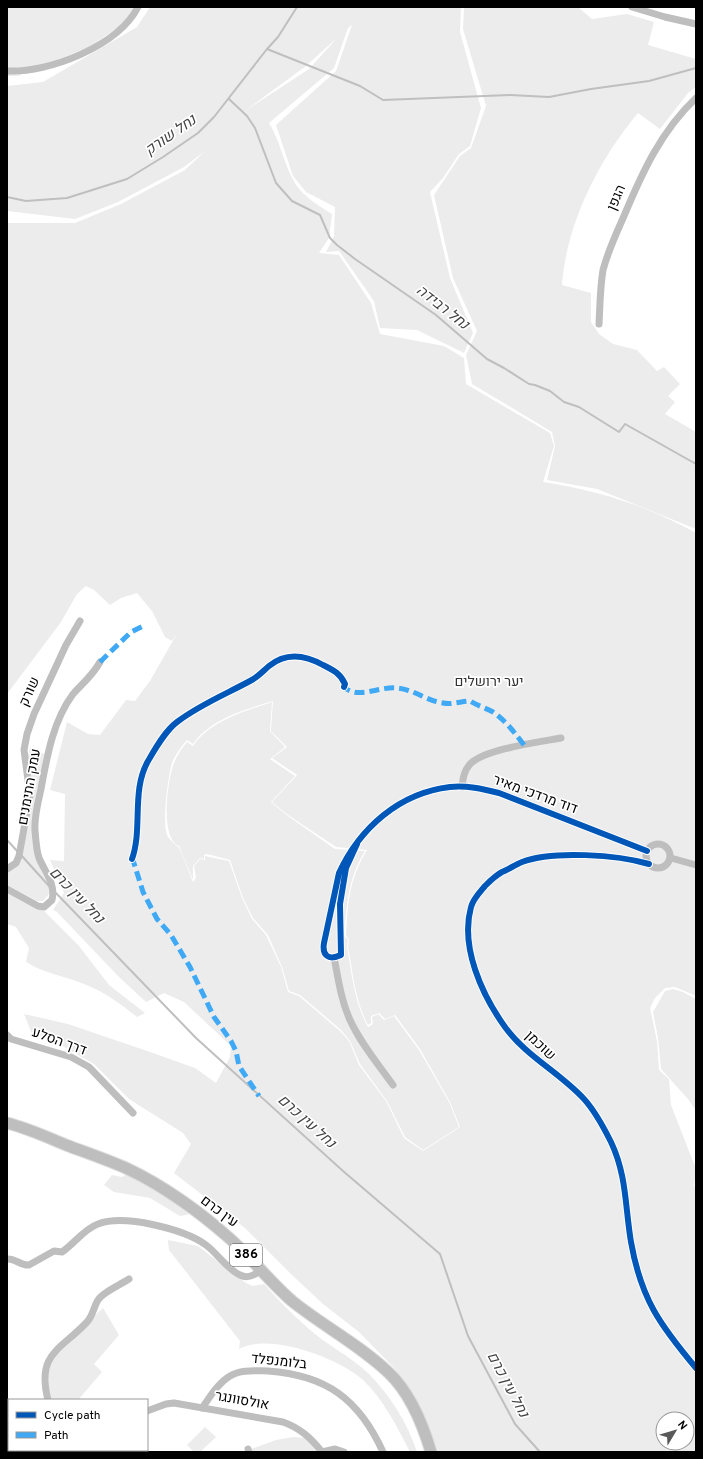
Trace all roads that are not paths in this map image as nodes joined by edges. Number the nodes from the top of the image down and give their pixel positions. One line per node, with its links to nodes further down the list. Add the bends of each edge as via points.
1 (138, 7): 4 (street, via 125,26 91,50 36,68)
2 (632, 7): 3 (street)
3 (696, 24)
4 (7, 71)
5 (696, 98): 6 (street, הגפן, via 662,137 635,189 605,262)
6 (599, 324)
7 (80, 621): 16 (street, שורק, via 62,652 27,734 24,750 30,795 19,856 16,863)
8 (100, 662): 17 (street, עמק התימנים, via 94,674 73,694 60,716 53,734 42,782 35,824 36,837 39,857 53,885 52,900 44,907 38,906)
9 (561, 738): 10 (street, via 487,754 470,764 464,773)
10 (462, 787): 11 (street, דוד מרדכי מאיר, via 435,790 401,803 373,822); 12 (street, דוד מרדכי מאיר, via 498,793)
11 (357, 844): 18 (street, דוד מרדכי מאיר, via 346,868 340,904 341,955); 18 (street, דוד מרדכי מאיר, via 339,873 324,943 325,955)
12 (647, 851): 13 (street, via 652,845 660,844 669,850); 14 (street, via 646,858)
13 (670, 858): 14 (street, via 664,867 656,868); 15 (street)
14 (649, 864): 26 (street, שוכמן, via 588,855 555,856 523,861 499,873 475,897 468,924 470,947 484,989 505,1027 531,1056 584,1099 610,1142 624,1176 631,1241 641,1284 661,1324)
15 (696, 865)
16 (7, 870)
17 (7, 889)
18 (334, 957): 20 (street, via 350,1020 365,1047)
19 (7, 1035): 21 (street, דרך הסלע, via 11,1039 71,1057 89,1067)
20 (393, 1085)
21 (133, 1113)
22 (7, 1123): 24 (main road, עין כרם / 386, via 147,1179 227,1236)
23 (7, 1259): 24 (street, via 25,1266 29,1265 54,1251 62,1252 98,1224 118,1221 152,1225 192,1237 206,1245 240,1275 248,1276)
24 (260, 1271): 33 (main road, עין כרם / 386, via 309,1315 362,1350 390,1373 407,1397)
25 (128, 1279): 27 (street, via 98,1299 88,1321 51,1357 46,1369)
26 (696, 1368)
27 (48, 1399)
28 (202, 1408): 29 (street, אולסוונגר, via 174,1403); 30 (street, אולסוונגר, via 292,1425 307,1434); 32 (street, בלומנפלד, via 224,1380 237,1372 301,1375 322,1383 343,1396 370,1428)
29 (148, 1411)
30 (322, 1452): 31 (street, via 335,1449)
31 (344, 1452)
32 (383, 1452)
33 (431, 1452)

